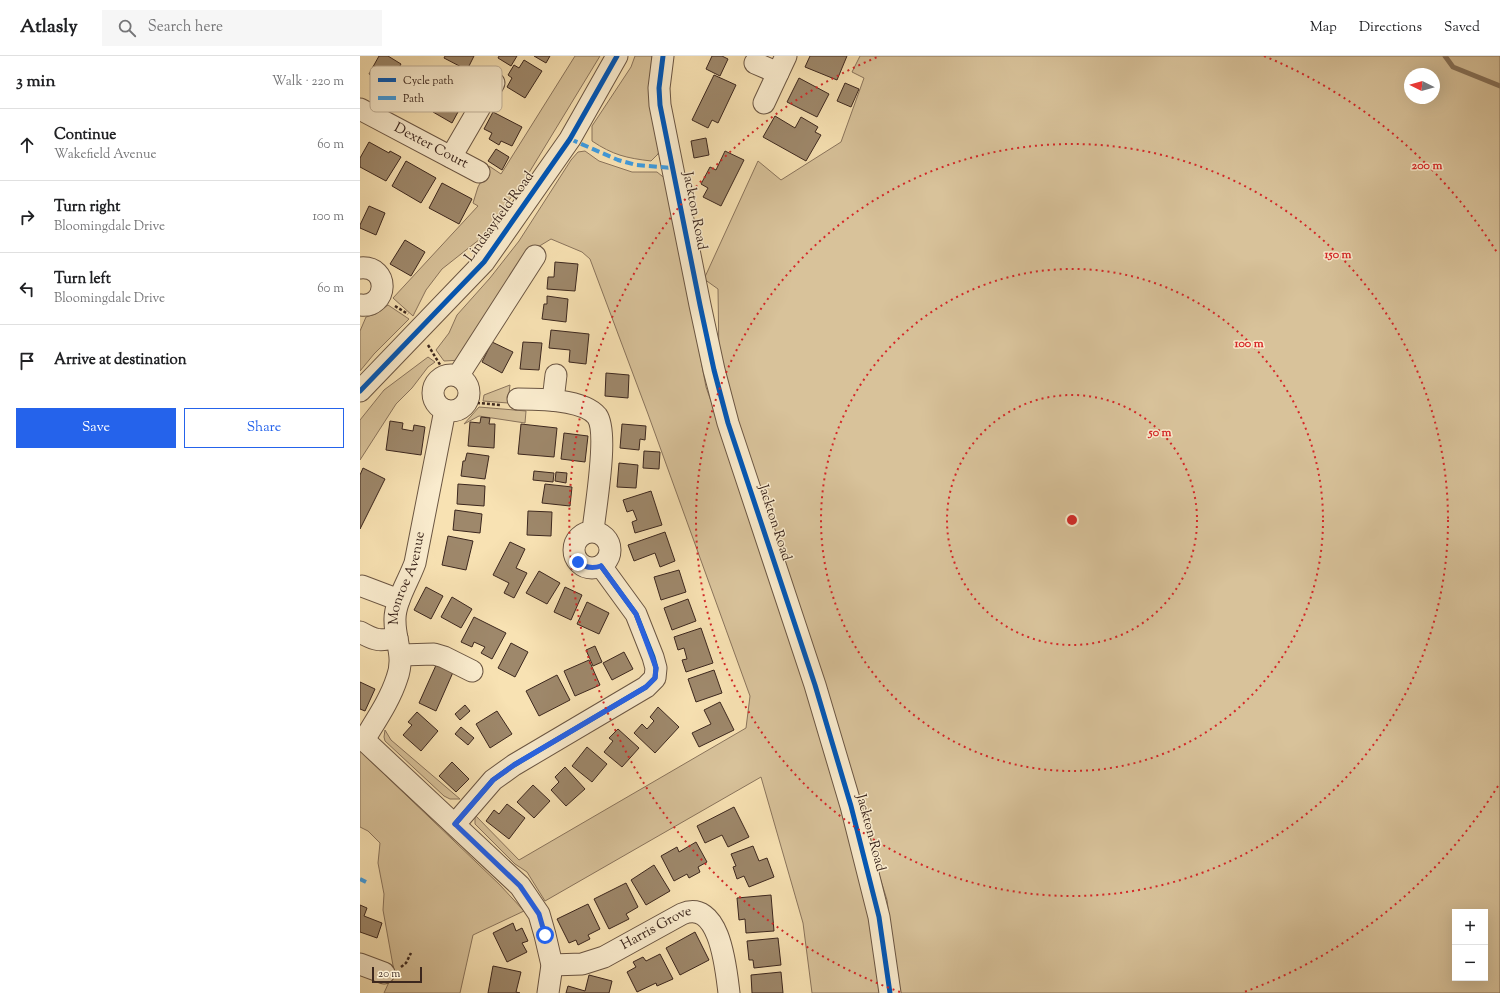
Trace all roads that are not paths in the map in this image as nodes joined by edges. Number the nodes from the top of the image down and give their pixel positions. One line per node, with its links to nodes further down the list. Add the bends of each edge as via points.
1 (617, 56): 15 (street, Lindsayfield Road, via 570,139 484,262)
2 (663, 56): 33 (street, Jackton Road, via 659,88 660,106 714,370 728,423 815,685 851,806 879,917)
3 (755, 63): 4 (street)
4 (782, 64): 5 (street)
5 (764, 103)
6 (360, 109): 8 (street, Dexter Court)
7 (477, 112): 8 (street)
8 (451, 157): 9 (street, Dexter Court)
9 (479, 172)
10 (535, 256): 14 (street)
11 (360, 268): 12 (street, via 378,273 382,284 376,301)
12 (360, 305)
13 (556, 375): 17 (street)
14 (458, 376): 18 (street, via 463,379 469,390 467,402 457,410); 18 (street, via 446,375 434,387 436,404)
15 (360, 391)
16 (518, 399): 17 (street)
17 (553, 400): 19 (street, via 588,409 597,416 601,426 603,444)
18 (445, 410): 22 (street, Monroe Avenue, via 415,563)
19 (593, 531): 20 (street, via 604,536 610,546 608,557); 20 (street, via 577,539 574,545 575,557 583,566)
20 (601, 566): 27 (street, via 636,614 656,668 655,678 646,687 493,780)
21 (362, 586): 22 (street)
22 (399, 600): 24 (street, Monroe Avenue, via 395,620)
23 (360, 632): 24 (street)
24 (399, 647): 25 (street, via 444,657); 26 (street, Monroe Avenue, via 397,678 389,697)
25 (472, 671)
26 (362, 739): 27 (street)
27 (455, 824): 29 (street, via 520,886 539,914)
28 (360, 964): 30 (street)
29 (552, 965): 31 (street); 32 (street, Harris Grove, via 582,964 604,957 690,910 697,911 707,916 714,928 725,960)
30 (384, 974)
31 (548, 993)
32 (729, 993)
33 (890, 993)

